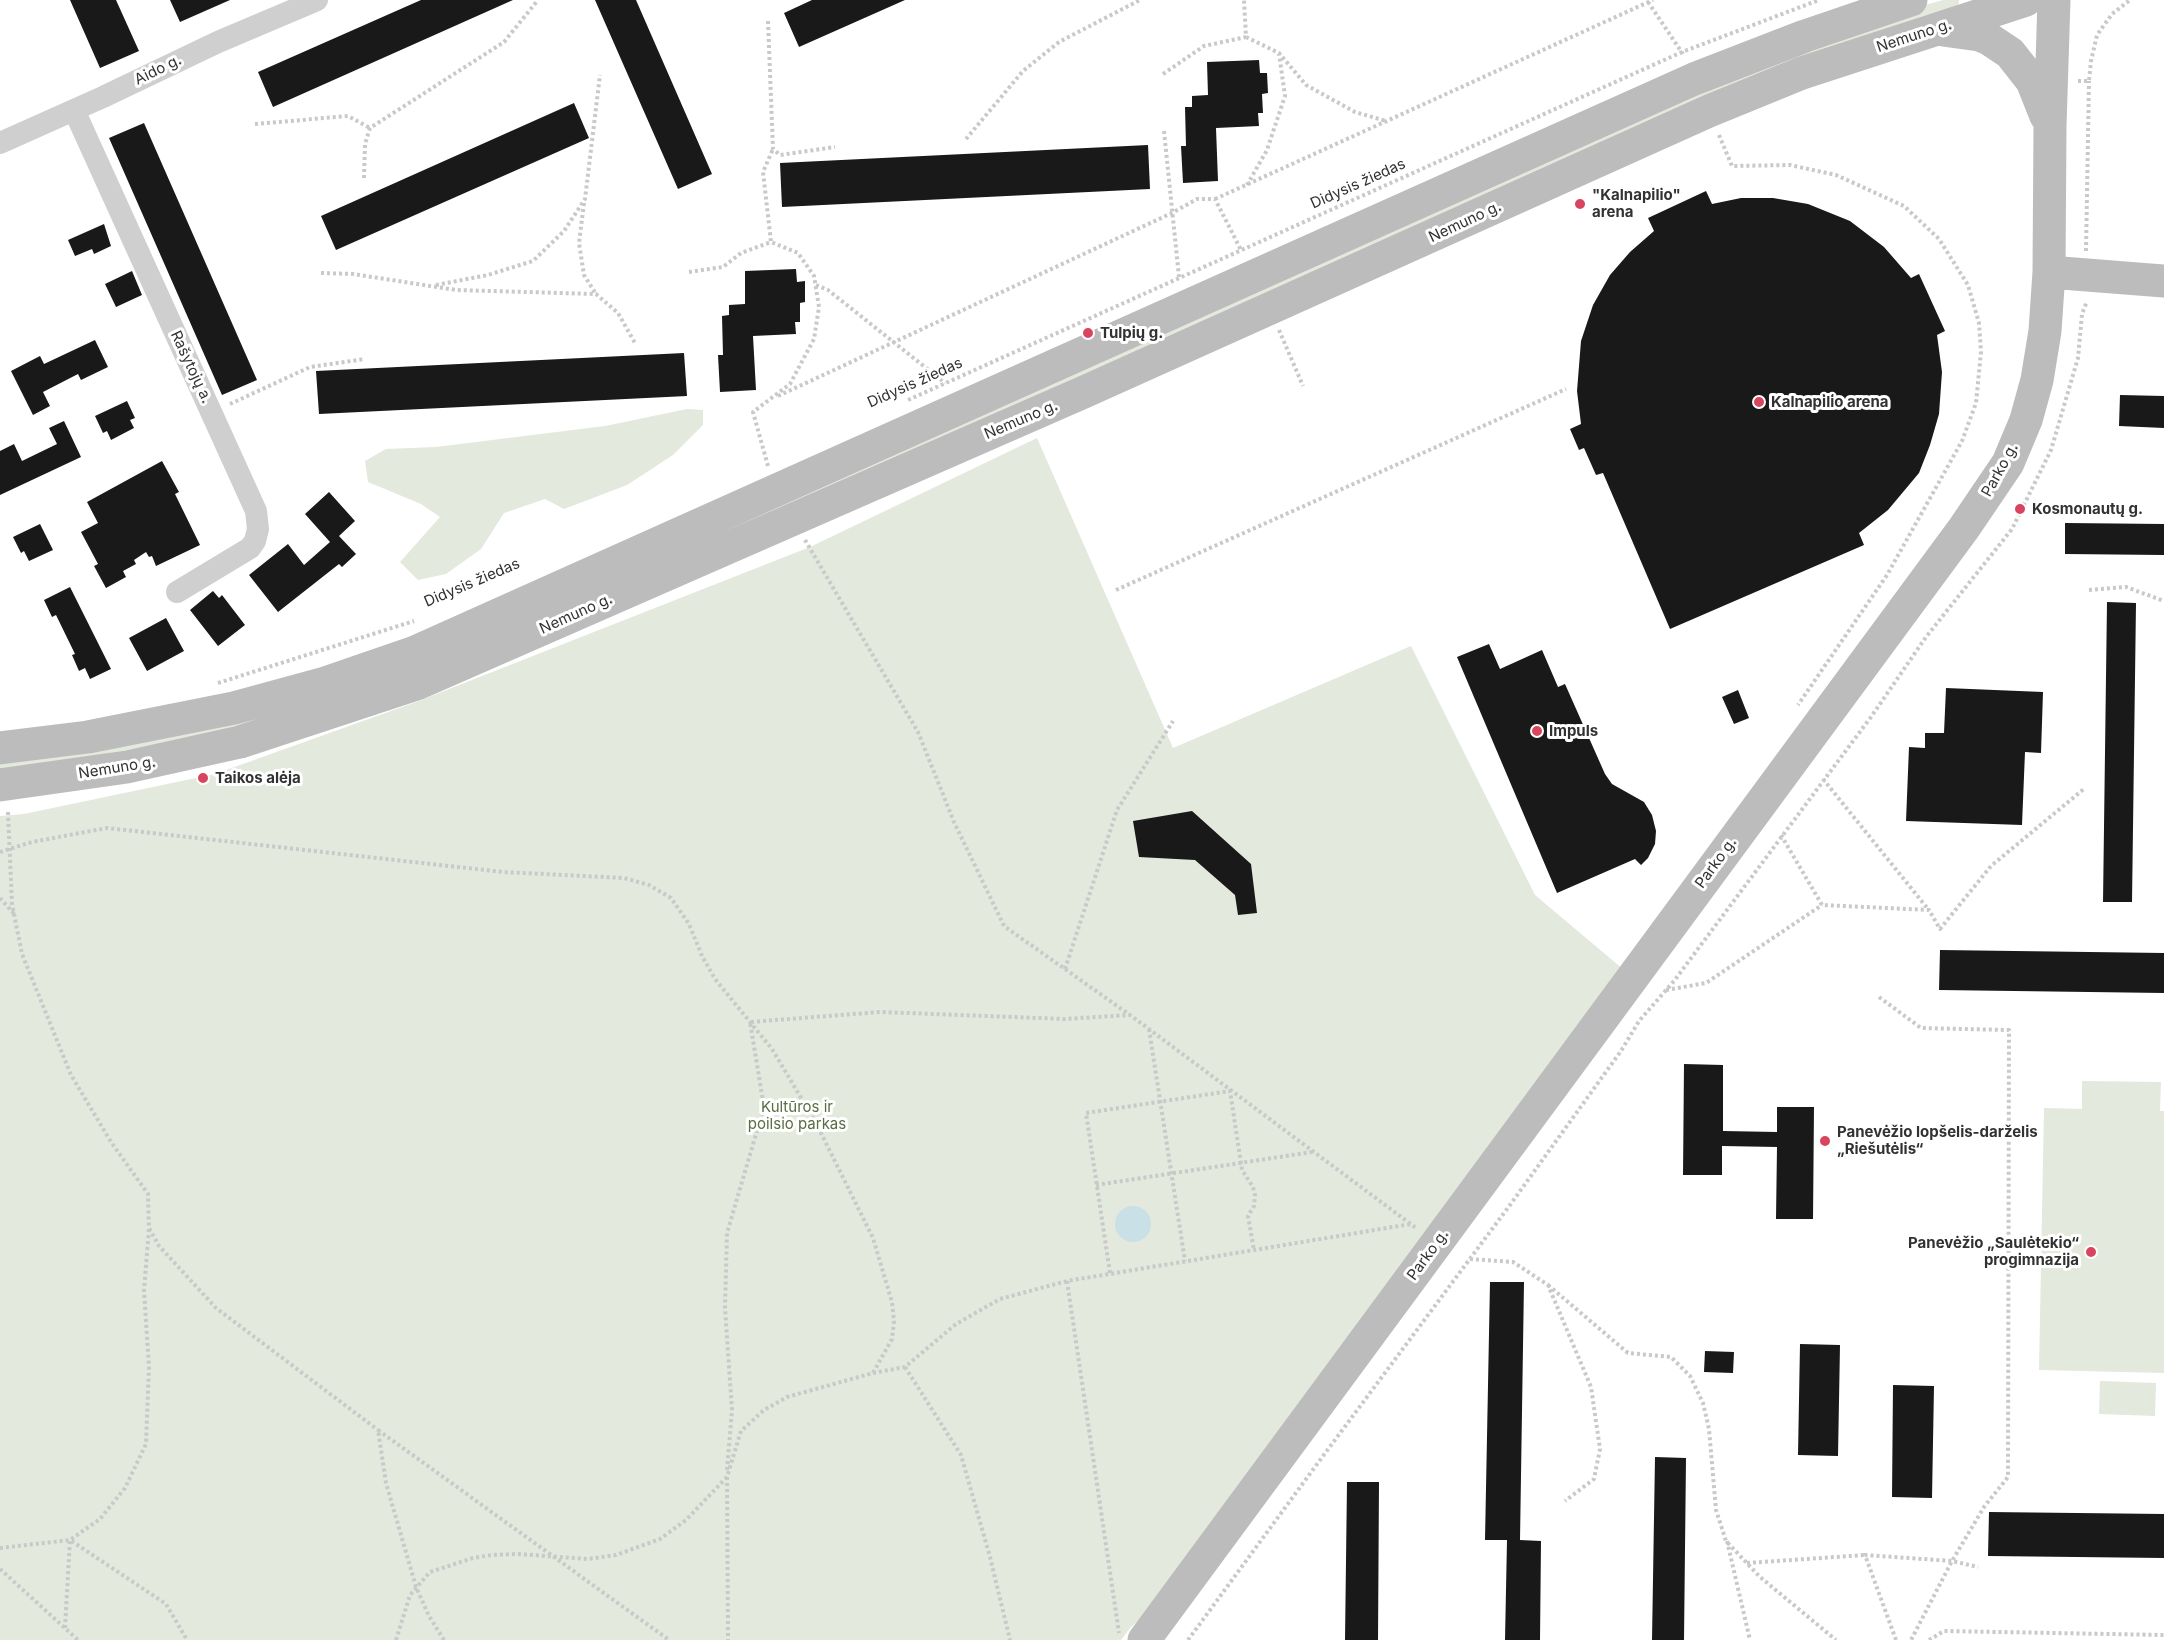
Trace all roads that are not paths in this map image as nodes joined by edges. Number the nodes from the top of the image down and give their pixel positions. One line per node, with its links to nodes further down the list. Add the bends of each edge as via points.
1 (317, 0): 6 (street, Aido g.)
2 (1911, 0): 11 (main road, Nemuno g., via 1694,79)
3 (2026, 0): 5 (main road, Nemuno g.)
4 (2054, 0): 7 (main road, Parko g.)
5 (1935, 29): 7 (main road, via 1979,35 2010,53 2032,81); 11 (main road, Nemuno g., via 1802,73 1709,111 1084,392)
6 (74, 110): 8 (street, Aido g.); 12 (street, Rašytojų a., via 256,511 258,529 250,548)
7 (2049, 126): 9 (main road, Parko g.)
8 (0, 143)
9 (2049, 272): 10 (main road); 15 (main road, Parko g., via 2037,381 2008,463 1986,497)
10 (2164, 281)
11 (774, 480): 13 (main road, Nemuno g., via 415,652 322,684 234,708 88,737); 14 (main road, Nemuno g., via 419,682 240,742)
12 (177, 592)
13 (0, 748)
14 (4, 798)
15 (1144, 1640)

